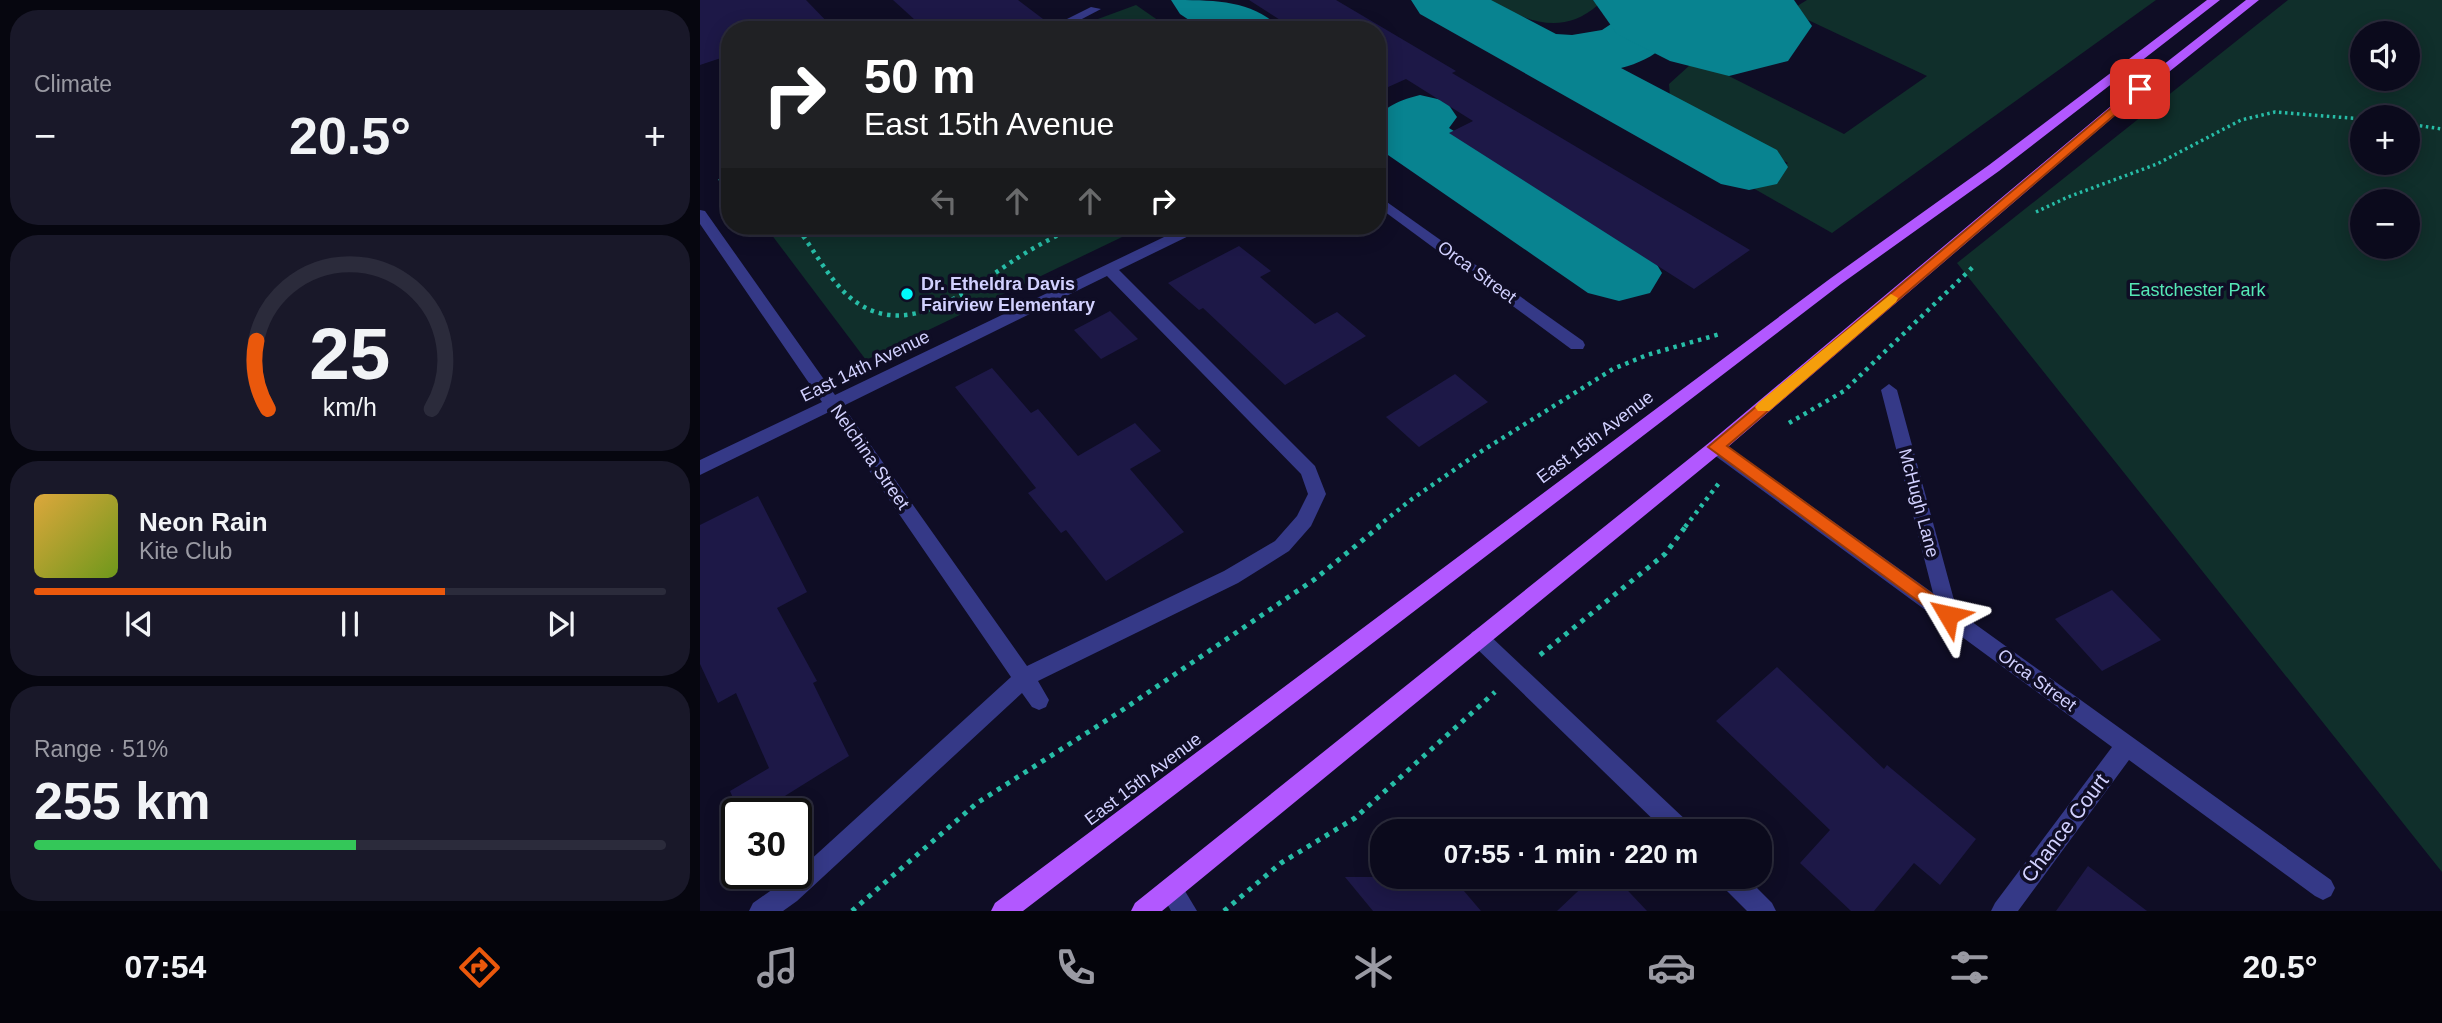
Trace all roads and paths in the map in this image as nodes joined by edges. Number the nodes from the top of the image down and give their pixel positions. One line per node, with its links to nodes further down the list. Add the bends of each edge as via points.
1 (2214, 0): 36 (main road, East 15th Avenue)
2 (2253, 0): 21 (main road, via 2121,104)
3 (1095, 9): 4 (street)
4 (1070, 21)
5 (2350, 118): 9 (path, via 2275,111 2241,120 2157,164)
6 (2420, 125): 7 (path)
7 (2442, 128)
8 (1386, 206): 17 (street, Orca Street)
9 (2033, 214)
10 (700, 215): 19 (street, Nelchina Street)
11 (803, 235): 12 (path, via 857,304 892,314 914,313 954,299)
12 (1059, 235)
13 (1180, 235): 15 (street, East 14th Avenue)
14 (1979, 261): 20 (path, via 1844,391)
15 (1110, 270): 19 (street, East 14th Avenue); 27 (street, via 1309,471 1317,494 1304,521 1282,546 1231,577)
16 (1731, 329): 35 (path, via 1612,369 1476,454 1305,586 977,803)
17 (1577, 345)
18 (1889, 390): 24 (street, McHugh Lane)
19 (831, 403): 22 (street, East 14th Avenue); 27 (street, Nelchina Street)
20 (1783, 428)
21 (1716, 447): 24 (street, Orca Street); 25 (main road)
22 (700, 468)
23 (1711, 491): 26 (path, via 1665,554)
24 (1948, 615): 29 (street, Orca Street)
25 (1479, 638): 26 (street); 32 (main road)
26 (1517, 674): 30 (street); 39 (path, via 1355,818 1281,863)
27 (1024, 678): 28 (street, Nelchina Street); 34 (street, via 789,892)
28 (1039, 700)
29 (2127, 745): 31 (street, Orca Street); 41 (street, Chance Court)
30 (1668, 819)
31 (2323, 888)
32 (1171, 889): 37 (main road); 38 (street)
33 (1741, 889): 40 (street)
34 (761, 911)
35 (852, 911)
36 (1003, 911)
37 (1143, 911)
38 (1185, 911)
39 (1224, 911)
40 (1764, 911)
41 (2003, 911)

